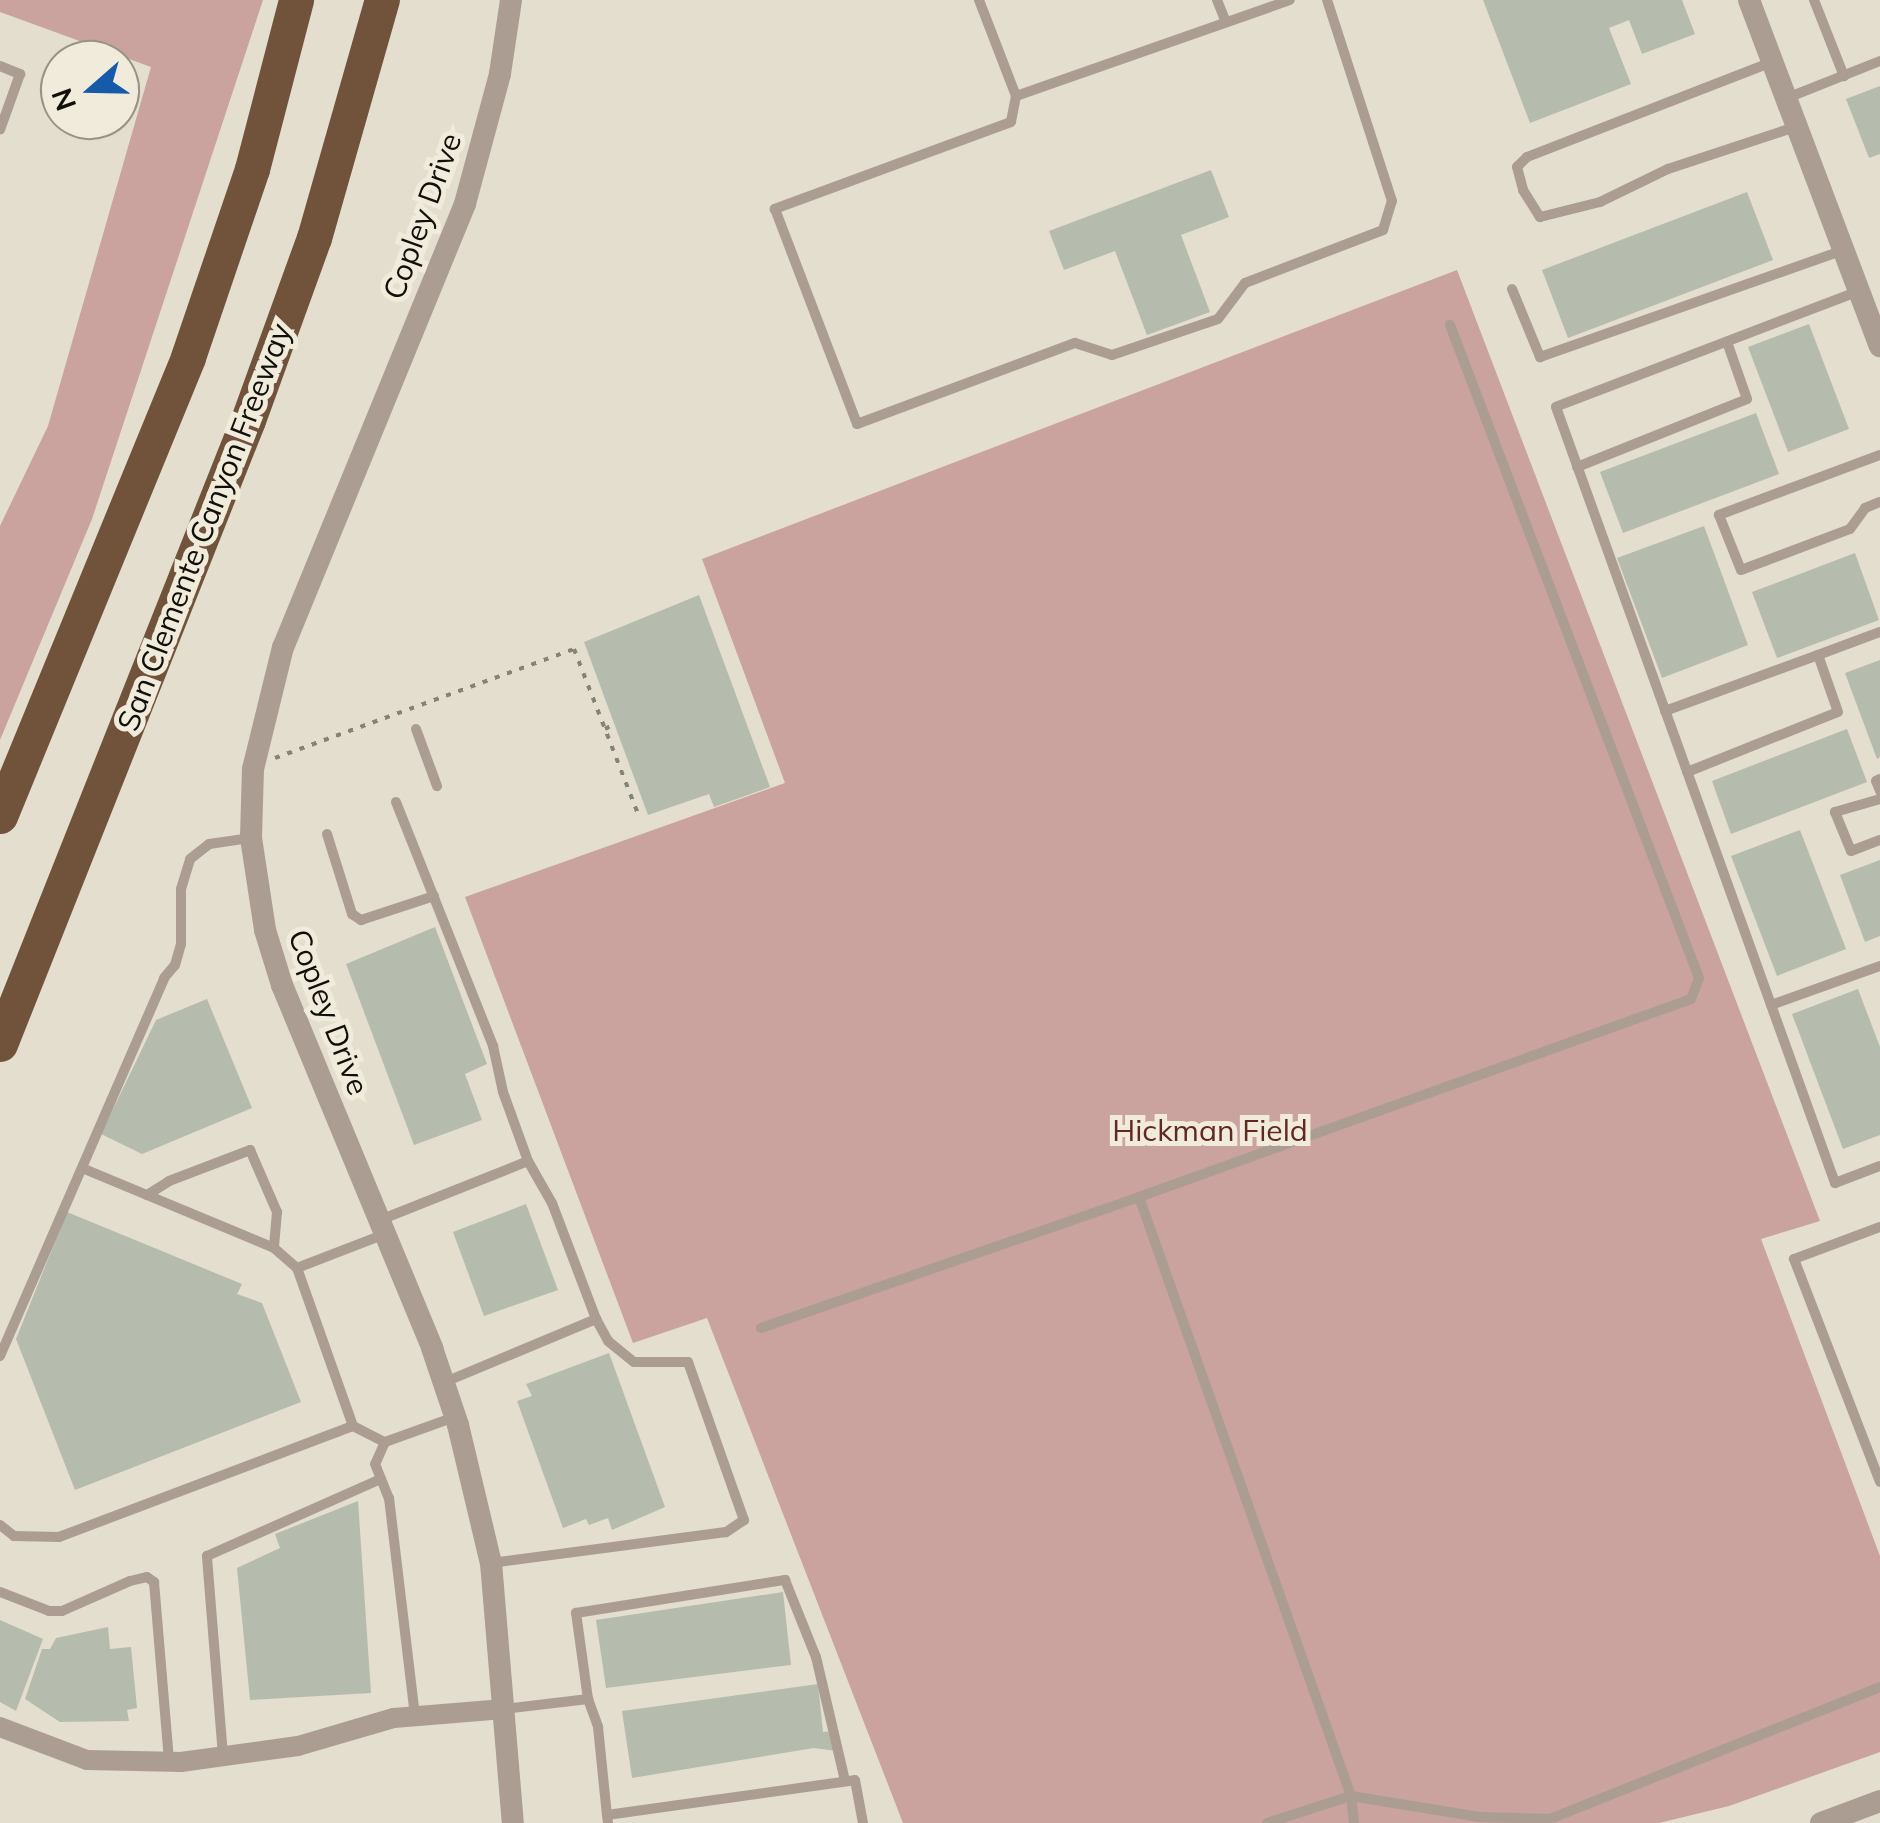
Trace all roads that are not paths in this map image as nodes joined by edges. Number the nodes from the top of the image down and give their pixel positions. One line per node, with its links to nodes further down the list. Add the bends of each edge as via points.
1 (296, 0): 37 (highway, via 252,169 188,357)
2 (382, 0): 45 (highway, San Clemente Canyon Freeway, via 314,238 248,420)
3 (511, 0): 39 (street, Copley Drive, via 500,74 466,204 282,647 255,758)
4 (979, 0): 15 (lane)
5 (1217, 0): 10 (lane)
6 (1290, 0): 10 (lane)
7 (1326, 0): 15 (lane, via 1392,200 1383,230 1245,283 1218,318 1112,355 1075,343 857,424 775,209 1011,122)
8 (1749, 0): 12 (street)
9 (1814, 0): 14 (lane)
10 (1226, 22): 15 (lane)
11 (1880, 61): 14 (lane)
12 (1772, 62): 16 (street); 17 (lane, via 1527,156 1517,168 1523,190 1540,217 1600,202 1668,170)
13 (0, 66): 18 (lane, via 20,74)
14 (1844, 76): 16 (lane)
15 (1016, 96)
16 (1786, 99): 17 (street)
17 (1797, 127): 19 (street)
18 (0, 130)
19 (1844, 250): 20 (lane, via 1540,357); 21 (street)
20 (1512, 289)
21 (1868, 299): 23 (lane); 24 (street)
22 (1450, 324): 50 (lane, via 1699,978 1692,999)
23 (1727, 342): 26 (lane, via 1747,399); 26 (lane, via 1556,407)
24 (1880, 346)
25 (1880, 455): 27 (lane, via 1719,515 1742,570 1850,529)
26 (1577, 467): 30 (lane)
27 (1880, 502)
28 (1880, 632): 29 (lane)
29 (1818, 654): 30 (lane); 32 (lane, via 1838,712)
30 (1665, 711): 32 (lane)
31 (416, 729): 34 (lane)
32 (1687, 772): 44 (lane)
33 (1880, 779): 35 (lane)
34 (437, 786)
35 (1880, 795): 40 (lane, via 1834,812 1851,851)
36 (396, 802): 41 (lane)
37 (0, 816)
38 (327, 834): 41 (lane, via 352,914 361,920)
39 (252, 838): 48 (lane, via 208,844 190,859 180,890 182,944 175,965); 52 (street, Copley Drive, via 265,930 282,986)
40 (1880, 840)
41 (434, 896): 46 (lane)
42 (1878, 967): 43 (lane); 44 (lane)
43 (1880, 980)
44 (1770, 1005): 47 (lane, via 1835,1183)
45 (0, 1044)
46 (528, 1162): 52 (lane); 55 (lane, via 552,1203)
47 (1880, 1166)
48 (82, 1168): 49 (lane); 57 (lane)
49 (147, 1195): 53 (lane); 53 (lane, via 250,1150 277,1212)
50 (1139, 1197): 56 (lane); 75 (lane)
51 (1880, 1226): 63 (lane, via 1794,1259)
52 (382, 1227): 54 (lane); 58 (street, Copley Drive)
53 (274, 1248): 54 (lane)
54 (296, 1268): 60 (lane)
55 (596, 1319): 58 (lane); 65 (lane, via 608,1341 634,1362 688,1362 744,1520 726,1532)
56 (761, 1328)
57 (0, 1356)
58 (444, 1383): 59 (street, Copley Drive)
59 (455, 1417): 61 (lane); 65 (street, Copley Drive)
60 (353, 1426): 61 (lane); 64 (lane, via 59,1537 14,1536)
61 (384, 1442): 62 (lane, via 375,1464)
62 (381, 1479): 70 (lane, via 389,1498); 72 (lane, via 207,1556)
63 (1880, 1482)
64 (0, 1525)
65 (491, 1563): 69 (street, Copley Drive)
66 (0, 1592): 73 (lane, via 62,1611 130,1581 154,1582)
67 (1880, 1686): 75 (lane, via 1550,1820 1478,1817)
68 (588, 1699): 69 (lane); 74 (lane, via 576,1613 784,1580 816,1657); 77 (lane, via 598,1727)
69 (504, 1709): 70 (street); 78 (street, Copley Drive)
70 (414, 1716): 72 (street, via 298,1746)
71 (0, 1728): 73 (street, via 87,1760)
72 (224, 1756): 73 (street)
73 (169, 1762)
74 (845, 1781): 77 (lane); 79 (lane, via 855,1780)
75 (1351, 1796): 80 (lane); 81 (lane)
76 (1880, 1802): 82 (street)
77 (608, 1819)
78 (513, 1823)
79 (864, 1823)
80 (1267, 1823)
81 (1354, 1823)
82 (1821, 1823)

